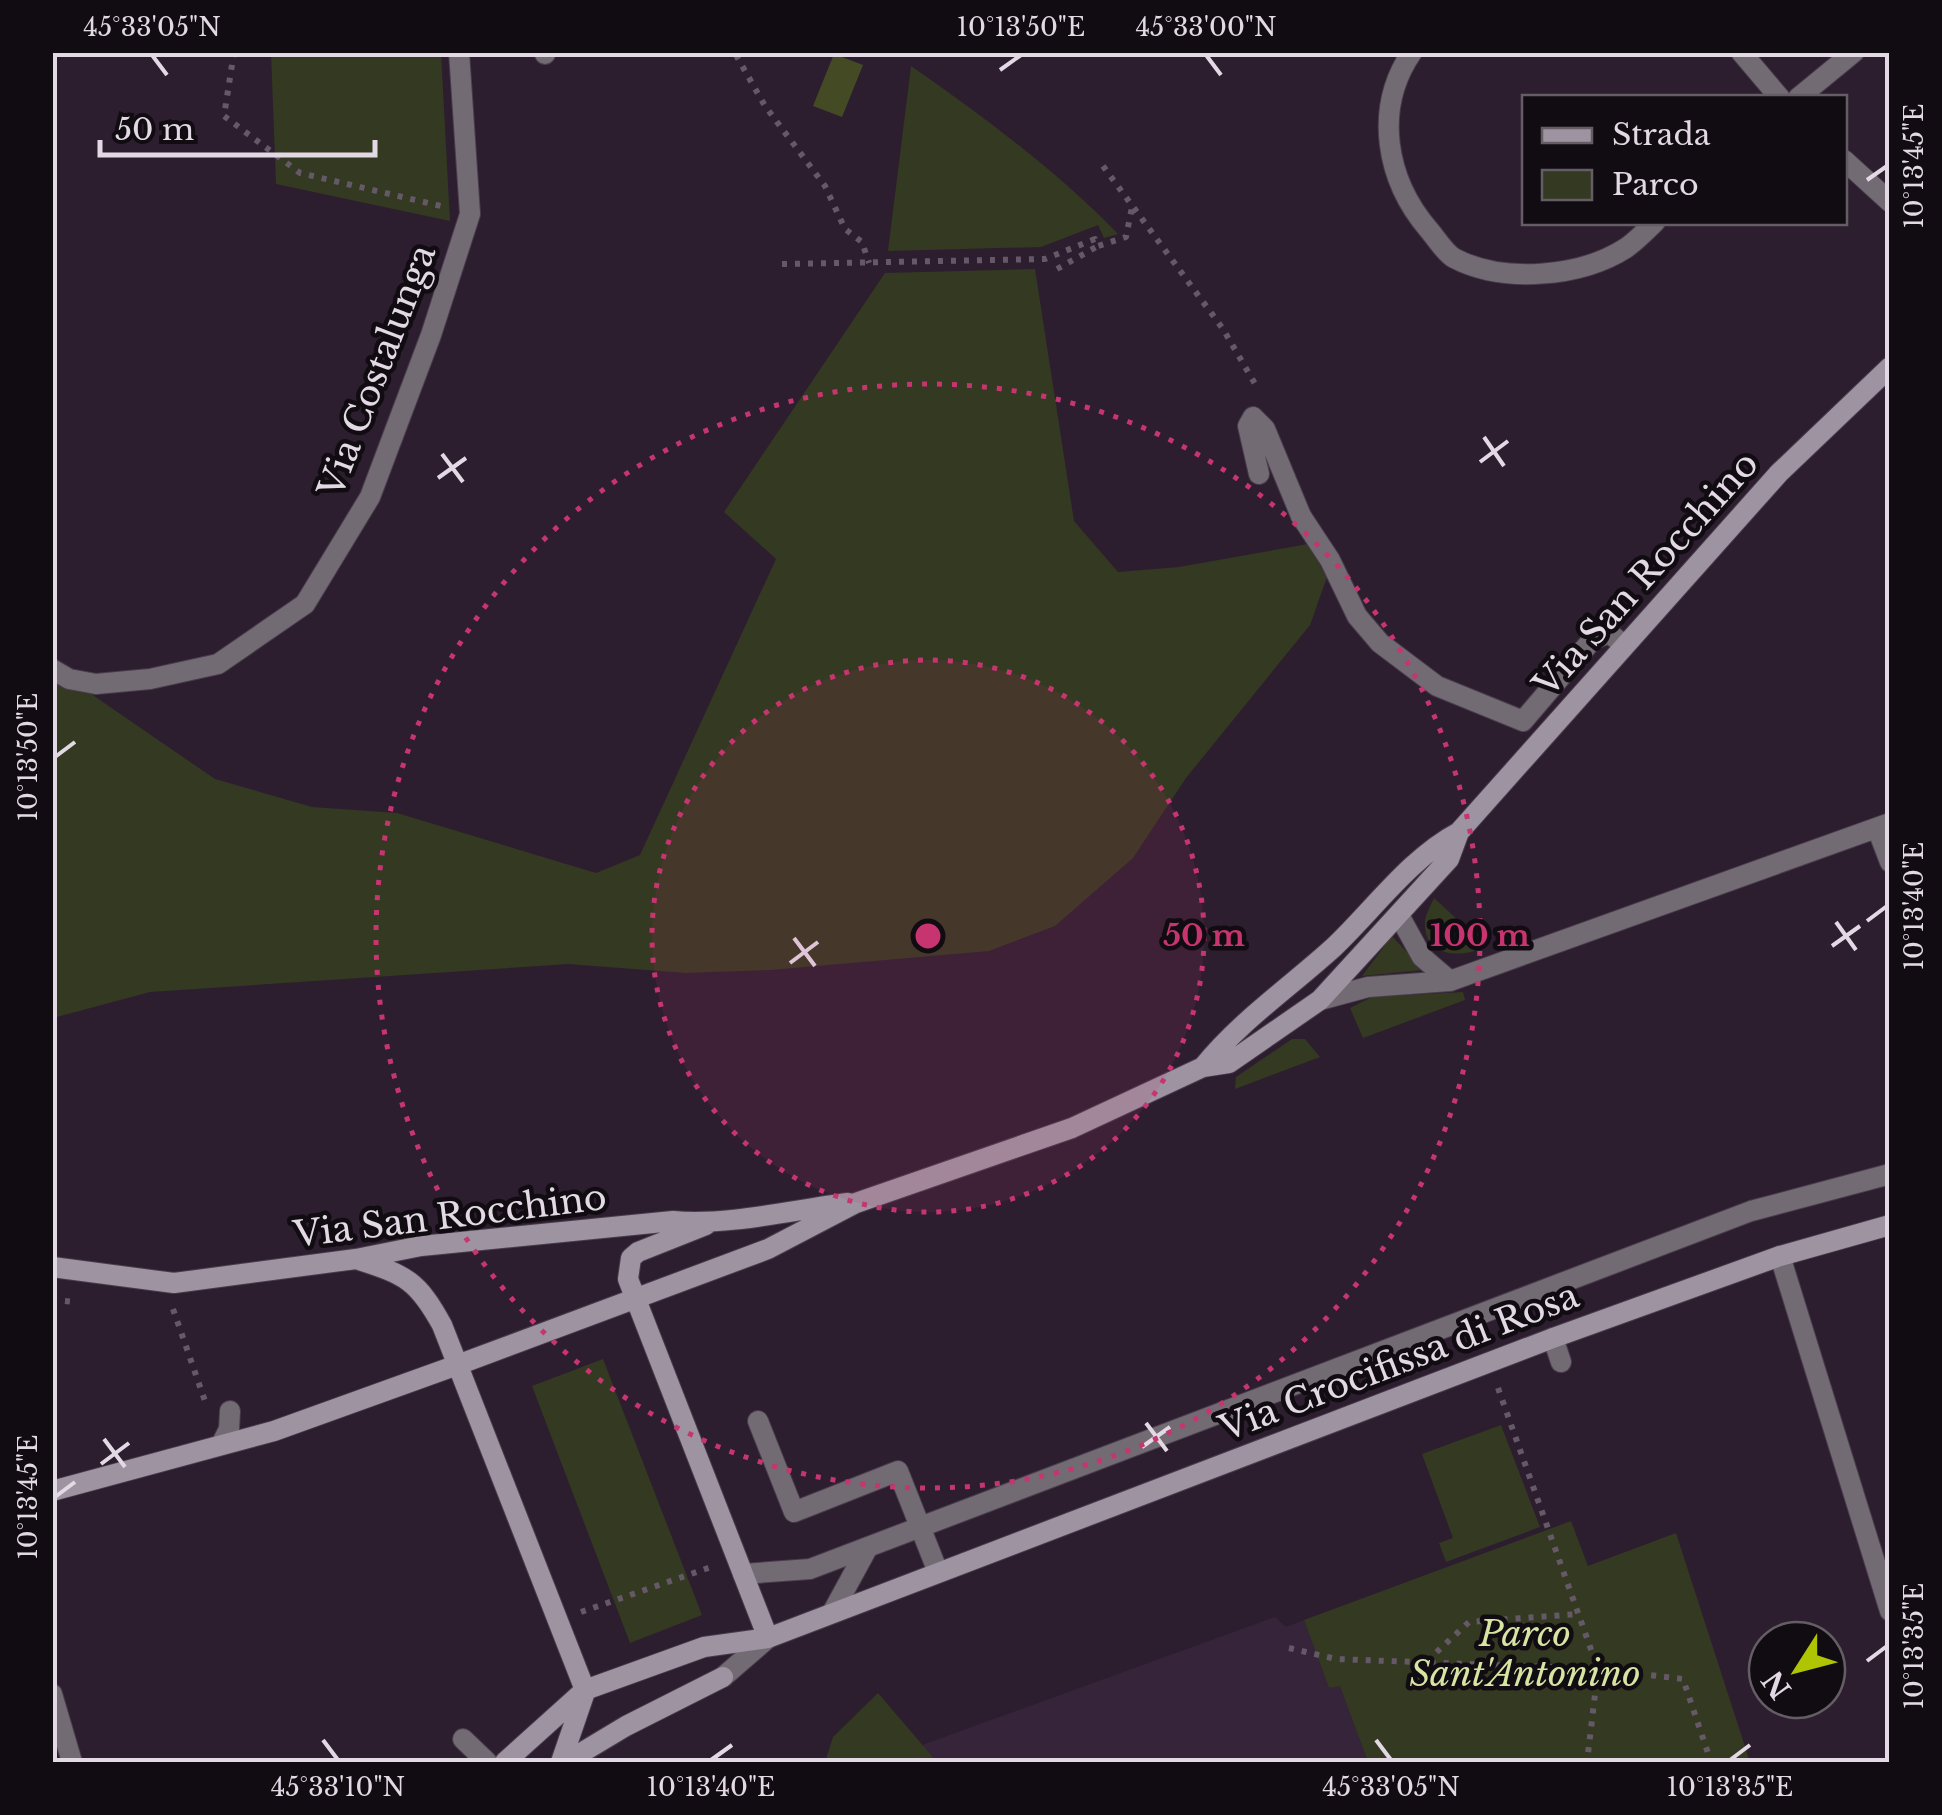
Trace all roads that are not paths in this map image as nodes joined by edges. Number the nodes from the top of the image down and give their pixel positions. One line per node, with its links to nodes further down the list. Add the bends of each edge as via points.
1 (1412, 52): 9 (street, via 1388,118 1391,167 1413,212 1452,258 1503,272 1569,271 1625,249)
2 (1741, 52): 5 (street)
3 (1854, 52): 6 (street)
4 (463, 59): 13 (street, Via Costalunga, via 467,223 370,497 305,604 218,664 96,684)
5 (1777, 95)
6 (1802, 95)
7 (1847, 163): 8 (street)
8 (1890, 202)
9 (1652, 225)
10 (1890, 368): 12 (street, Via San Rocchino, via 1780,473)
11 (1259, 474): 12 (street, via 1248,426 1254,417 1356,616 1437,686 1523,721 1592,640 1609,633)
12 (1624, 645): 15 (street, Via San Rocchino)
13 (52, 669)
14 (1883, 825): 16 (street); 18 (street)
15 (1459, 832): 17 (street, Via San Rocchino, via 1449,859); 20 (street, Via San Rocchino, via 1436,844)
16 (1890, 862)
17 (1400, 917): 18 (street, via 1422,957); 19 (street, Via San Rocchino)
18 (1450, 981): 19 (street, via 1368,987)
19 (1320, 1000): 20 (street, Via San Rocchino, via 1229,1064)
20 (1203, 1067): 22 (street, Via San Rocchino, via 1072,1128)
21 (1890, 1174): 36 (street, via 1751,1212)
22 (856, 1203): 23 (street, Via San Rocchino); 28 (street, Via San Rocchino, via 768,1248)
23 (708, 1224): 26 (street, Via San Rocchino, via 672,1221 438,1244); 28 (street, via 631,1258)
24 (1890, 1226): 25 (street, Via Crocifissa di Rosa)
25 (1780, 1256): 29 (street, Via Crocifissa di Rosa); 40 (street)
26 (356, 1259): 27 (street, Via San Rocchino, via 174,1283); 31 (street, via 390,1268 424,1292)
27 (55, 1265)
28 (634, 1298): 31 (street, Via San Rocchino); 39 (street)
29 (1553, 1338): 30 (street); 38 (street, Via Crocifissa di Rosa)
30 (1561, 1362)
31 (460, 1364): 34 (street, Via San Rocchino); 43 (street)
32 (223, 1408): 34 (street)
33 (758, 1421): 36 (street, via 794,1512 898,1471)
34 (222, 1443): 35 (street, Via San Rocchino)
35 (52, 1491)
36 (920, 1528): 37 (street); 38 (street)
37 (868, 1547): 39 (street, via 810,1568); 41 (street)
38 (938, 1572): 41 (street, Via Crocifissa di Rosa)
39 (743, 1574): 42 (street)
40 (1890, 1611)
41 (832, 1613): 42 (street, Via Crocifissa di Rosa)
42 (768, 1638): 43 (street, Via Crocifissa di Rosa, via 704,1647); 49 (street, via 722,1677)
43 (586, 1690): 48 (street); 49 (street)
44 (52, 1694): 46 (street)
45 (462, 1739): 47 (street)
46 (72, 1762)
47 (487, 1762)
48 (505, 1762)
49 (564, 1762)

